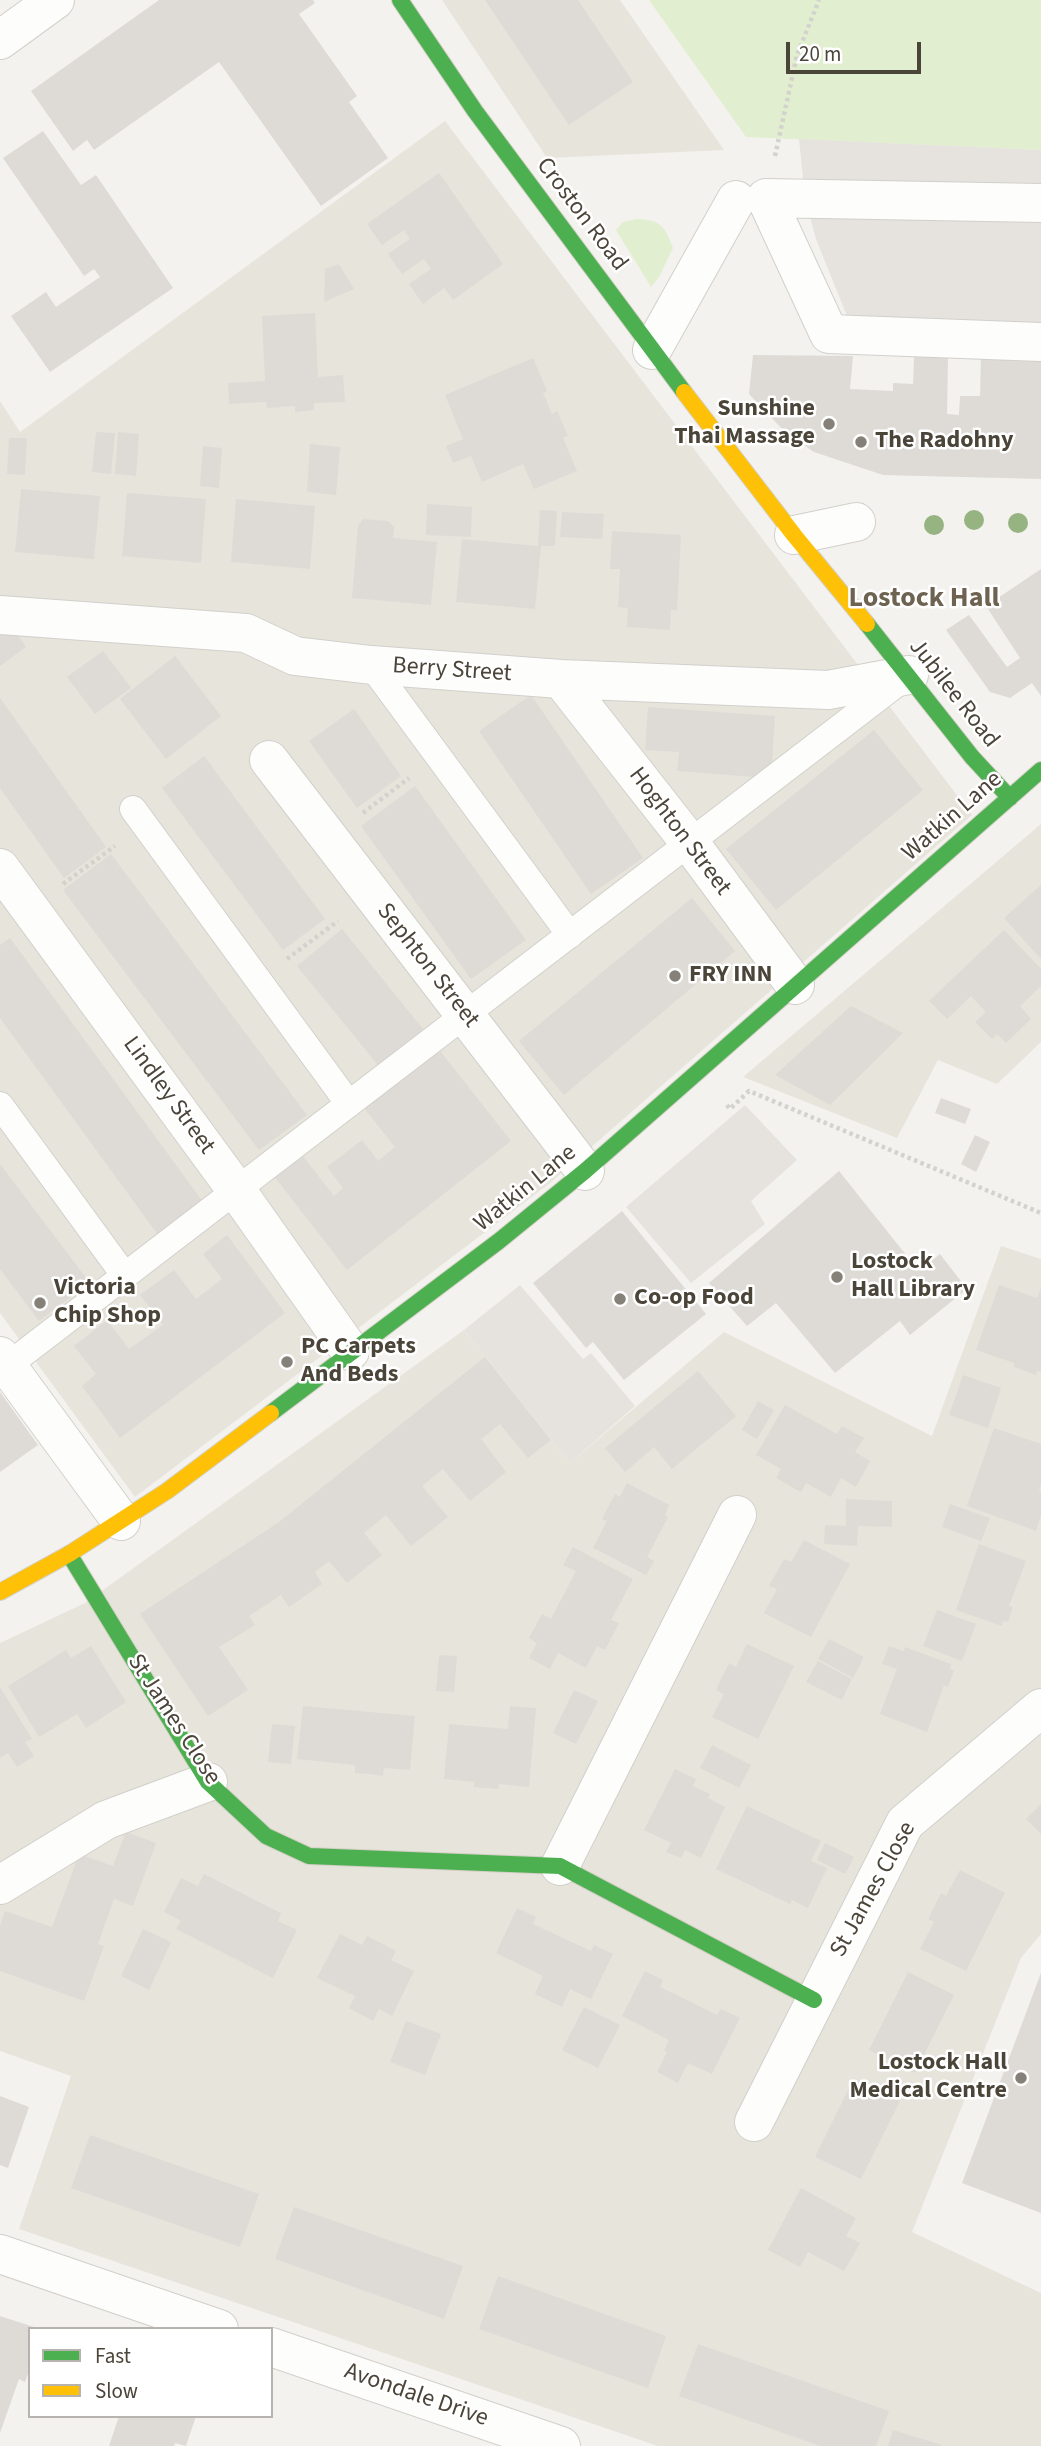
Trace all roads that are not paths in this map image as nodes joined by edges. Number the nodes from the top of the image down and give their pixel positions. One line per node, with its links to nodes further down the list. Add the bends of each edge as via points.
1 (55, 0): 3 (street)
2 (400, 0): 7 (street, Croston Road, via 475,111)
3 (0, 40)
4 (751, 199): 5 (street); 6 (street, via 830,334); 7 (street)
5 (1041, 203)
6 (1041, 342)
7 (652, 350): 8 (street, Croston Road)
8 (732, 453): 10 (street, Jubilee Road)
9 (856, 522): 10 (street)
10 (794, 535): 13 (street, Jubilee Road)
11 (0, 615): 12 (street, Berry Street, via 246,633 295,656)
12 (371, 665): 14 (street, Berry Street); 21 (lane)
13 (909, 674): 14 (street, Berry Street, via 828,690); 17 (street, Jubilee Road, via 972,757); 19 (lane)
14 (561, 679): 19 (street, Hoghton Street)
15 (269, 760): 23 (street, Sephton Street)
16 (1041, 770): 17 (street, Watkin Lane)
17 (1010, 798): 22 (street, Watkin Lane)
18 (139, 816): 24 (lane)
19 (690, 843): 21 (lane); 22 (street, Hoghton Street)
20 (0, 868): 27 (street, Lindley Street)
21 (570, 934): 23 (lane)
22 (795, 985): 26 (street, Watkin Lane)
23 (465, 1015): 24 (lane); 26 (street, Sephton Street)
24 (349, 1104): 27 (lane)
25 (0, 1105): 28 (lane)
26 (585, 1171): 29 (street, Watkin Lane, via 499,1241)
27 (237, 1191): 28 (lane); 29 (street, Lindley Street)
28 (125, 1276): 30 (lane)
29 (341, 1339): 32 (street, Watkin Lane, via 167,1491)
30 (4, 1361): 32 (street)
31 (737, 1514): 37 (street)
32 (121, 1521): 33 (street, Watkin Lane)
33 (69, 1554): 34 (street, Watkin Lane); 36 (street, St James Close)
34 (0, 1592)
35 (1041, 1708): 39 (street, St James Close, via 905,1824)
36 (208, 1782): 37 (street, St James Close, via 266,1836 309,1856); 38 (street, via 106,1820)
37 (560, 1866): 39 (street, St James Close)
38 (0, 1885)
39 (814, 2000): 40 (street, St James Close)
40 (754, 2122)
41 (0, 2254): 42 (street)
42 (213, 2327)
43 (273, 2348): 44 (street, Avondale Drive)
44 (561, 2446)

